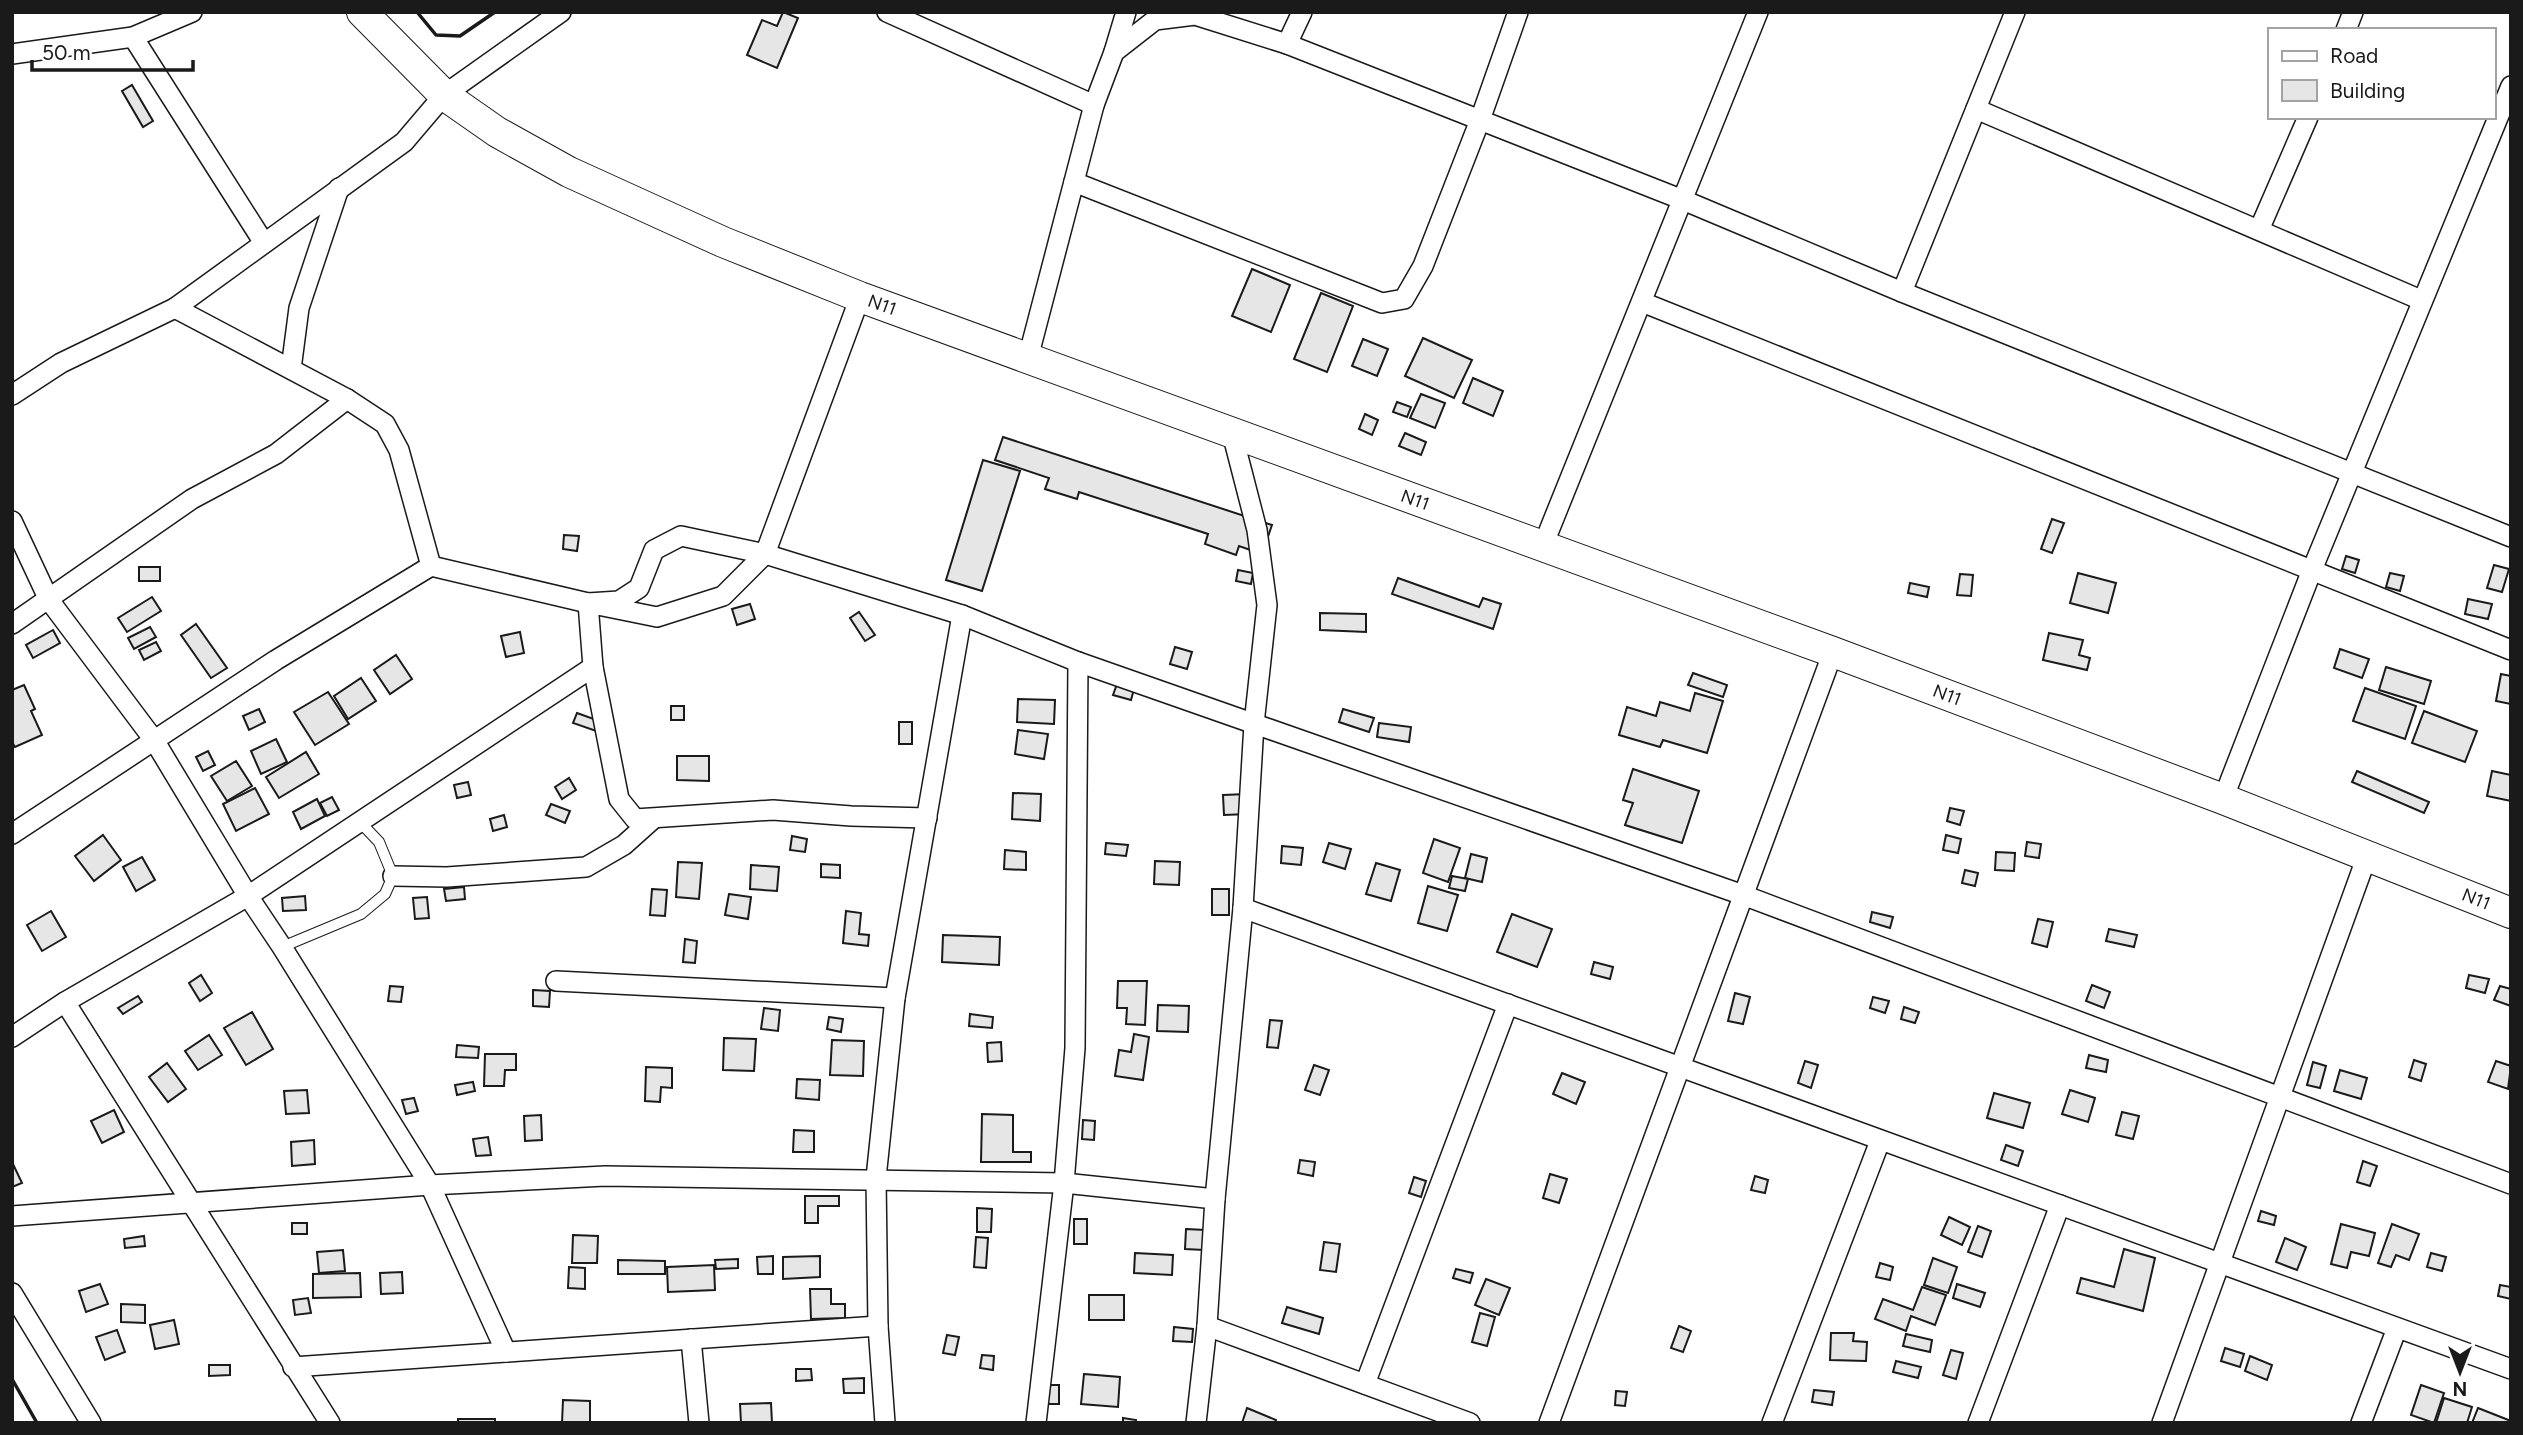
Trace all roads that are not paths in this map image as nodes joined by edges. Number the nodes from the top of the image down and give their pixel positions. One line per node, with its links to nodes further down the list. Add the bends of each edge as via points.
1 (192, 12): 10 (street)
2 (362, 12): 15 (main road, N11)
3 (561, 12): 15 (street)
4 (887, 12): 16 (street)
5 (1126, 12): 12 (street)
6 (1301, 12): 11 (street)
7 (1518, 12): 19 (street)
8 (1758, 12): 22 (street)
9 (2015, 12): 17 (street)
10 (133, 37): 13 (street); 24 (street)
11 (1287, 44): 12 (street, via 1195,15 1155,20); 19 (street)
12 (1114, 52): 16 (street)
13 (12, 54)
14 (2511, 86): 27 (street)
15 (444, 95): 21 (street, via 404,142); 26 (main road, N11, via 497,132 569,172 723,242)
16 (1094, 104): 20 (street)
17 (1976, 109): 23 (street); 25 (street)
18 (2307, 119): 23 (street)
19 (1480, 120): 20 (street, via 1423,266 1404,299 1382,303); 22 (street)
20 (1074, 181): 30 (street)
21 (339, 188): 24 (street); 31 (street, via 299,309)
22 (1683, 200): 25 (street); 28 (street)
23 (2259, 230): 27 (street)
24 (264, 243): 29 (street)
25 (1902, 292): 35 (street)
26 (860, 297): 30 (main road, N11); 39 (street)
27 (2421, 300): 35 (street)
28 (1642, 302): 38 (street); 41 (street)
29 (175, 308): 31 (street); 32 (street, via 61,363)
30 (1028, 358): 34 (main road, N11)
31 (291, 369): 33 (street)
32 (12, 396)
33 (347, 399): 40 (street, via 385,424 399,450); 42 (street, via 276,454 192,499)
34 (1232, 433): 38 (main road, N11); 50 (street, via 1256,530 1268,605)
35 (2352, 473): 37 (street); 41 (street)
36 (12, 521): 42 (street)
37 (2511, 537)
38 (1542, 548): 47 (main road, N11)
39 (765, 554): 43 (street, via 723,596 657,617); 43 (street, via 681,536 654,550 639,588 619,601); 44 (street)
40 (431, 566): 43 (street); 51 (street)
41 (2312, 570): 46 (street); 52 (street)
42 (49, 600): 45 (street); 51 (street)
43 (588, 603): 49 (street)
44 (962, 615): 48 (street); 53 (street)
45 (12, 624)
46 (2511, 650)
47 (1833, 652): 52 (main road, N11); 59 (street)
48 (1078, 662): 50 (street); 73 (street, via 1075,1048)
49 (593, 667): 54 (street, via 619,799 635,819); 55 (street)
50 (1254, 724): 59 (street); 61 (street)
51 (154, 740): 56 (street); 60 (street)
52 (2223, 799): 57 (main road, N11)
53 (927, 818): 54 (street, via 773,810); 65 (street)
54 (653, 819): 58 (street, via 625,845 586,867 447,877)
55 (360, 822): 58 (lane, via 379,842); 60 (street)
56 (12, 834)
57 (2367, 856): 62 (main road, N11); 70 (street)
58 (393, 876): 63 (lane, via 385,894 361,914)
59 (1743, 895): 69 (street); 70 (street)
60 (248, 896): 63 (street); 66 (street)
61 (1243, 908): 67 (street); 76 (street)
62 (2511, 913)
63 (282, 947): 75 (street)
64 (556, 981): 65 (street)
65 (895, 998): 72 (street)
66 (65, 1002): 68 (street); 77 (street)
67 (1508, 1004): 69 (street); 89 (street)
68 (12, 1037)
69 (1681, 1066): 71 (street); 97 (street)
70 (2280, 1098): 74 (street); 80 (street)
71 (1880, 1141): 78 (street); 98 (street)
72 (876, 1178): 73 (street); 75 (street, via 605,1176); 82 (street)
73 (1064, 1183): 76 (street); 94 (street)
74 (2511, 1184)
75 (430, 1185): 77 (street); 86 (street)
76 (1215, 1199): 83 (street)
77 (189, 1202): 79 (street); 87 (street)
78 (2060, 1205): 80 (street); 99 (street)
79 (12, 1216)
80 (2220, 1263): 84 (street); 100 (street)
81 (12, 1293): 90 (street)
82 (878, 1326): 85 (street); 93 (street)
83 (1207, 1326): 89 (street); 95 (street)
84 (2397, 1328): 88 (street); 101 (street)
85 (691, 1339): 86 (street); 92 (street)
86 (506, 1352): 87 (street)
87 (293, 1367): 91 (street)
88 (2511, 1369)
89 (1365, 1384): 96 (street)
90 (91, 1423)
91 (330, 1423)
92 (699, 1423)
93 (885, 1423)
94 (1036, 1423)
95 (1196, 1423)
96 (1471, 1423)
97 (1549, 1423)
98 (1772, 1423)
99 (1978, 1423)
100 (2162, 1423)
101 (2361, 1423)

